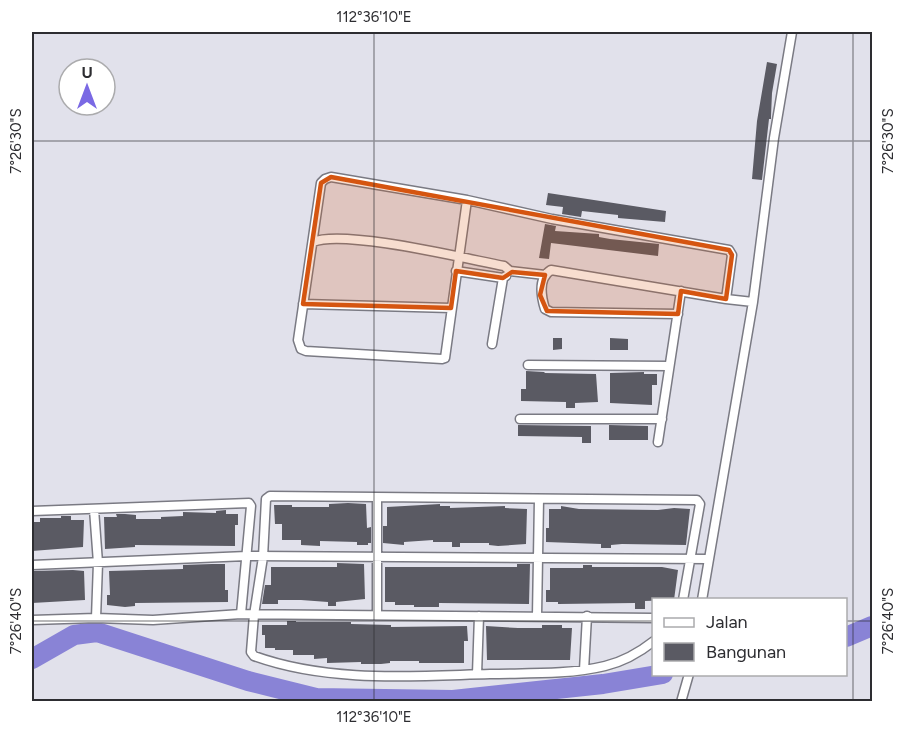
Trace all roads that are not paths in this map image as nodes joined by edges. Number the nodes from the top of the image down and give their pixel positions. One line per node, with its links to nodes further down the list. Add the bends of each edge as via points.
1 (792, 32): 11 (street)
2 (467, 200): 3 (street, via 331,177 321,183); 4 (street); 10 (street, via 729,250 732,255)
3 (314, 242): 4 (street, via 371,242); 12 (street)
4 (458, 257): 5 (street); 6 (street, via 504,266)
5 (456, 271): 8 (street); 13 (street)
6 (510, 271): 7 (street); 8 (street)
7 (545, 275): 9 (street, via 558,270); 14 (street, via 540,295 547,311)
8 (502, 278): 15 (street)
9 (681, 291): 10 (street); 14 (street)
10 (726, 299): 11 (street)
11 (753, 302): 30 (street)
12 (303, 304): 13 (street); 13 (street, via 298,340 306,351 442,359 446,355)
13 (451, 308)
14 (678, 314): 17 (street)
15 (492, 344)
16 (528, 365): 17 (street)
17 (669, 366): 19 (street)
18 (520, 419): 19 (street)
19 (662, 419): 20 (street)
20 (658, 442)
21 (377, 498): 22 (street); 26 (street, via 268,497); 27 (street)
22 (539, 499): 28 (street); 29 (street, via 697,500 700,504)
23 (94, 509): 24 (street); 25 (street, via 246,501 251,506); 31 (street)
24 (32, 511)
25 (247, 556): 26 (street); 31 (street); 35 (street)
26 (263, 557): 27 (street); 37 (street)
27 (378, 557): 28 (street); 36 (street)
28 (538, 557): 29 (street); 39 (street)
29 (690, 559): 30 (street); 33 (street)
30 (709, 560): 34 (street)
31 (98, 563): 32 (street); 41 (street)
32 (32, 566)
33 (683, 598)
34 (702, 598)
35 (241, 614): 37 (street); 41 (street, via 153,620)
36 (377, 614): 37 (street); 38 (street)
37 (254, 615): 46 (street, via 252,654 284,666 365,676)
38 (479, 616): 39 (street); 46 (street)
39 (537, 616): 40 (street)
40 (587, 616): 42 (street); 45 (street)
41 (96, 618): 43 (street)
42 (652, 618)
43 (32, 620)
44 (652, 642): 45 (street, via 631,656)
45 (584, 669): 46 (street)
46 (477, 674)
47 (688, 676): 48 (street)
48 (681, 702)

